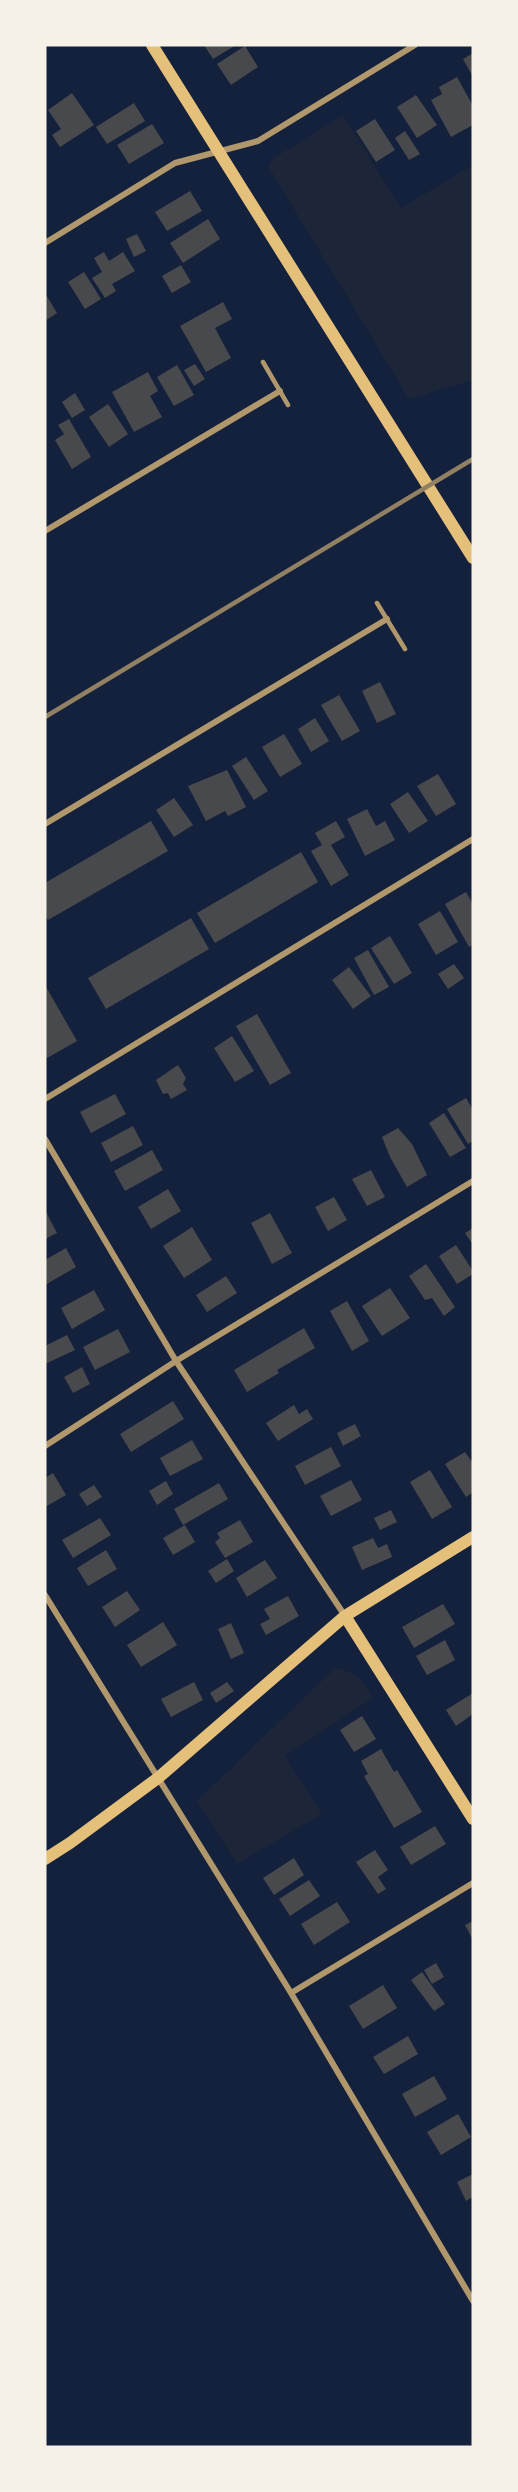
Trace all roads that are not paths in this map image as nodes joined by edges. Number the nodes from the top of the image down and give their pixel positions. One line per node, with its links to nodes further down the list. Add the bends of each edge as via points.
1 (152, 45): 3 (main road)
2 (415, 45): 3 (street, via 258,141)
3 (219, 152): 4 (street, via 175,163); 9 (main road)
4 (45, 243)
5 (263, 362): 6 (lane)
6 (280, 391): 7 (lane); 8 (street)
7 (288, 405)
8 (45, 531)
9 (473, 558)
10 (377, 603): 11 (lane)
11 (387, 619): 12 (lane); 13 (street)
12 (405, 649)
13 (45, 824)
14 (473, 838): 15 (street)
15 (45, 1099)
16 (45, 1139): 18 (street)
17 (473, 1181): 18 (street)
18 (176, 1361): 19 (street); 22 (street)
19 (45, 1446)
20 (473, 1537): 22 (main road)
21 (45, 1595): 23 (street)
22 (345, 1616): 23 (main road); 24 (main road)
23 (158, 1778): 25 (main road); 27 (street)
24 (473, 1819)
25 (45, 1859)
26 (473, 1883): 27 (street)
27 (291, 1993): 28 (street)
28 (473, 2301)

